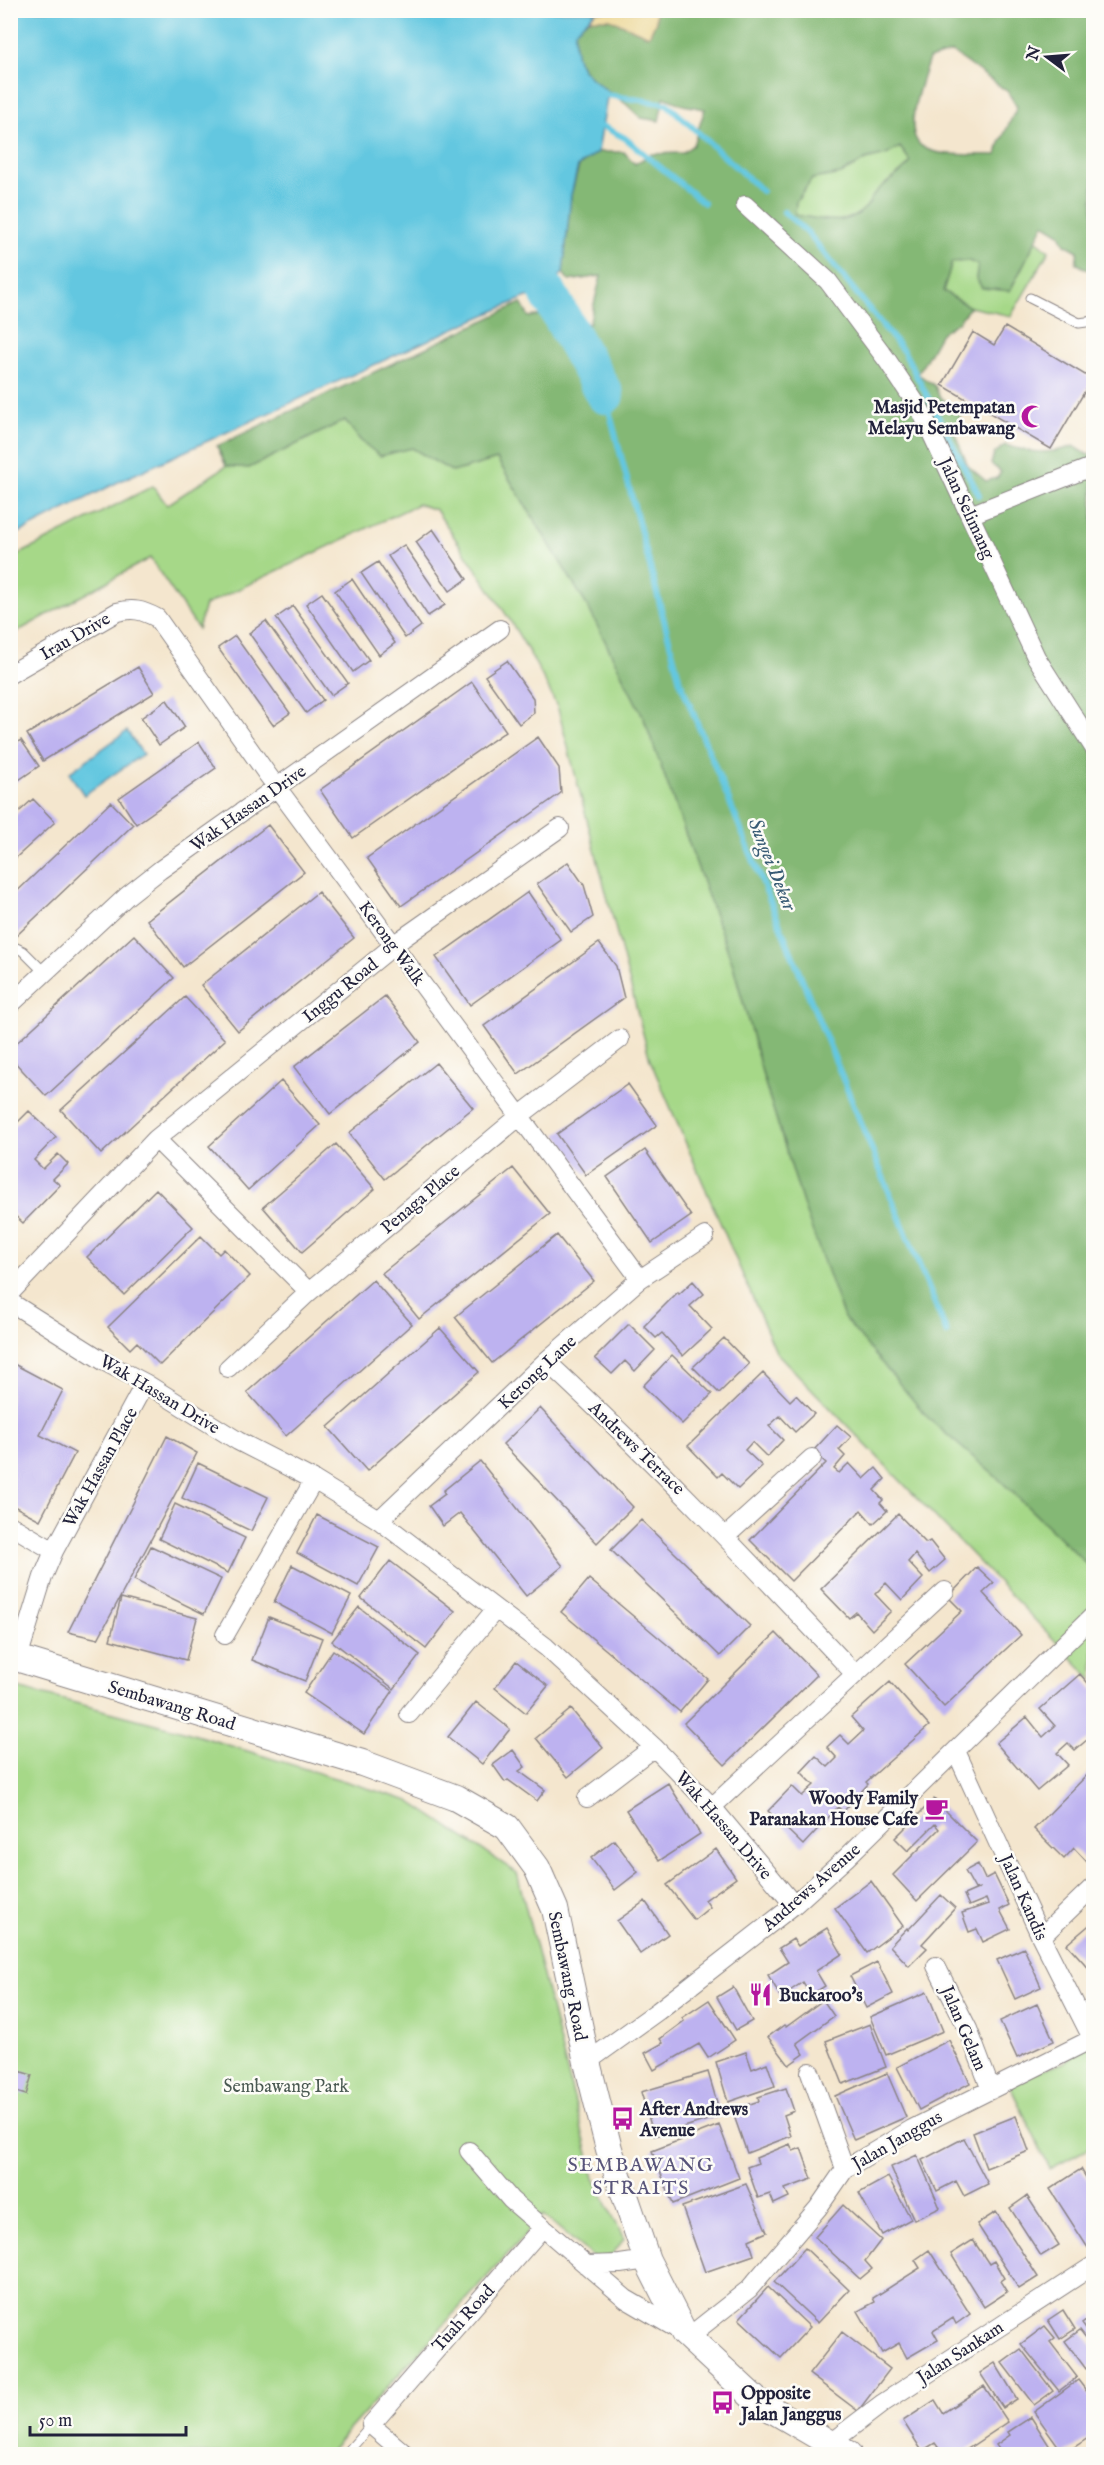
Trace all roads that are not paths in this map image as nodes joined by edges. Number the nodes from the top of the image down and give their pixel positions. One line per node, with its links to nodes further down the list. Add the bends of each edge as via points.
1 (745, 204): 5 (street, Jalan Selimang, via 828,282 887,360 921,411)
2 (1030, 298): 3 (lane, via 1078,323)
3 (1094, 321)
4 (1094, 466): 5 (street)
5 (970, 515): 9 (street, Jalan Selimang, via 1036,657)
6 (143, 610): 8 (street, Irau Drive, via 117,612); 10 (street, Kerong Walk, via 167,630)
7 (500, 629): 10 (street, Wak Hassan Drive)
8 (10, 675)
9 (1094, 748)
10 (277, 788): 13 (street, Kerong Walk); 14 (street, Wak Hassan Drive, via 127,896)
11 (560, 828): 13 (street, Inggu Road)
12 (10, 945): 14 (lane, via 23,951)
13 (394, 946): 17 (street, Kerong Walk); 18 (street, Inggu Road)
14 (45, 973): 15 (street, Wak Hassan Drive)
15 (10, 1005)
16 (620, 1039): 17 (street, Penaga Place)
17 (520, 1116): 20 (street, Kerong Walk); 21 (street, Penaga Place)
18 (156, 1139): 21 (street); 22 (street, Inggu Road)
19 (705, 1236): 20 (street, Kerong Lane)
20 (640, 1279): 24 (street, Kerong Lane)
21 (309, 1292): 25 (street, Penaga Place)
22 (10, 1293)
23 (10, 1302): 26 (street, Wak Hassan Drive)
24 (546, 1361): 29 (street, Kerong Lane); 31 (street, Andrews Terrace)
25 (228, 1368)
26 (145, 1383): 28 (street, Wak Hassan Drive, via 238,1441); 32 (street, Wak Hassan Place)
27 (812, 1458): 31 (street)
28 (314, 1480): 29 (street, Wak Hassan Drive); 36 (street)
29 (379, 1520): 34 (street, Wak Hassan Drive)
30 (10, 1525): 32 (street)
31 (726, 1536): 38 (street, Andrews Terrace)
32 (54, 1551): 37 (street, Wak Hassan Place)
33 (945, 1591): 38 (street)
34 (495, 1610): 39 (street); 40 (street, Wak Hassan Drive, via 546,1647)
35 (1094, 1615): 41 (street, Andrews Avenue)
36 (225, 1635)
37 (14, 1657): 49 (street, Sembawang Road, via 362,1763 456,1798 507,1827 537,1868 555,1909)
38 (854, 1672): 43 (street)
39 (409, 1714)
40 (654, 1747): 42 (street); 43 (street, Wak Hassan Drive)
41 (956, 1751): 45 (street, Andrews Avenue); 46 (street, Jalan Kandis)
42 (587, 1798)
43 (712, 1807): 45 (street, Wak Hassan Drive)
44 (1094, 1886): 46 (street)
45 (794, 1905): 49 (street, Andrews Avenue)
46 (1041, 1937): 48 (street, Jalan Kandis)
47 (936, 1966): 51 (street, Jalan Gelam, via 968,2029)
48 (1093, 2040): 51 (street, Jalan Janggus)
49 (587, 2062): 55 (street, Sembawang Road, via 609,2149)
50 (810, 2072): 53 (street)
51 (991, 2090): 53 (street, Jalan Janggus, via 912,2129)
52 (469, 2151): 54 (street, via 511,2200)
53 (845, 2169): 58 (street, Jalan Janggus, via 818,2208 748,2289)
54 (543, 2227): 56 (street); 59 (street, Tuah Road)
55 (646, 2260): 56 (street); 58 (street, Sembawang Road)
56 (586, 2265): 58 (street, via 626,2300)
57 (1094, 2265): 60 (street, Jalan Sankam, via 883,2403)
58 (685, 2336): 60 (street, Sembawang Road, via 756,2400)
59 (371, 2425): 61 (lane, Tuah Road); 62 (street)
60 (839, 2449)
61 (346, 2454)
62 (405, 2454)

